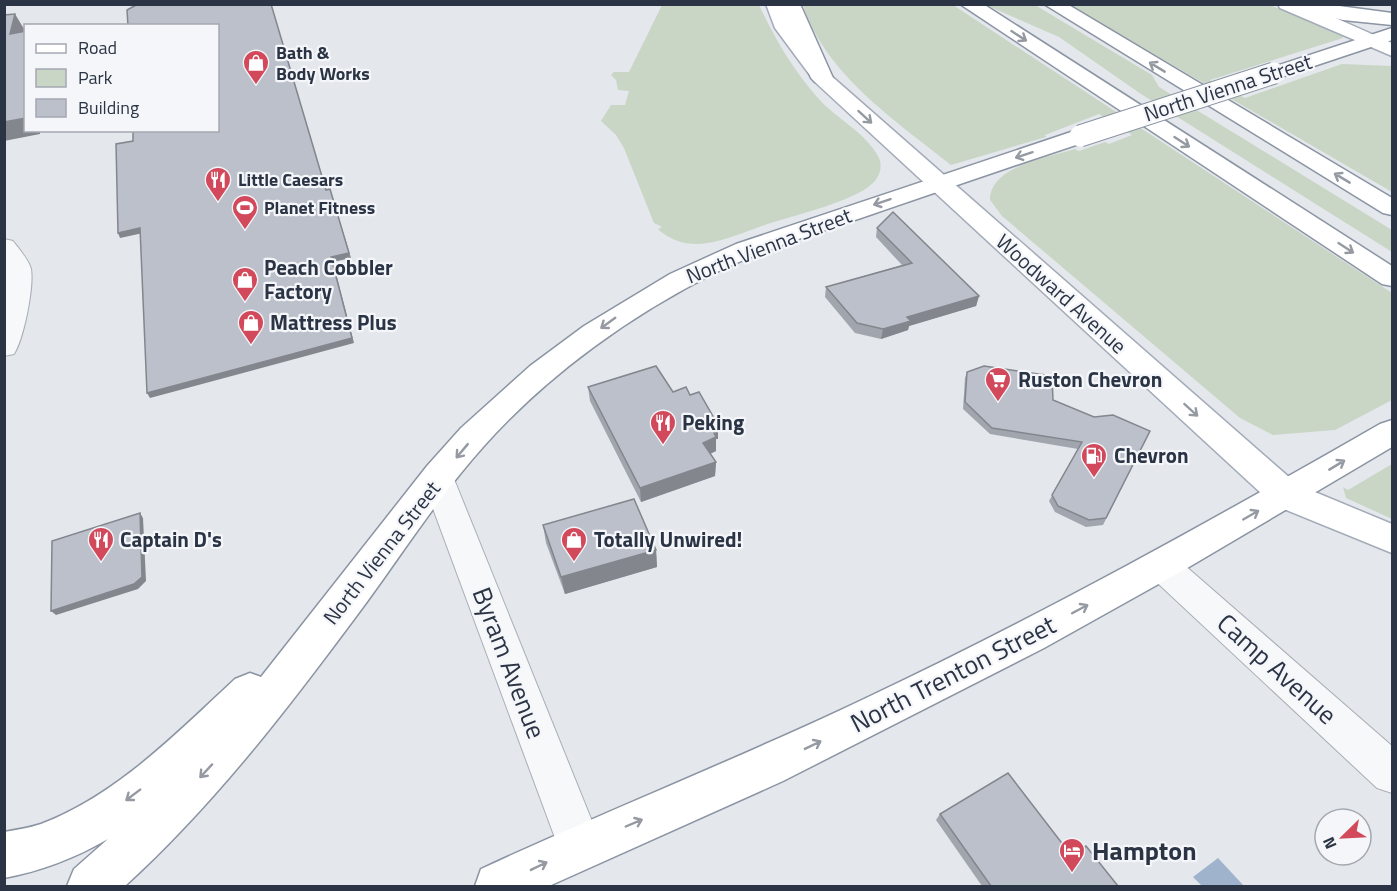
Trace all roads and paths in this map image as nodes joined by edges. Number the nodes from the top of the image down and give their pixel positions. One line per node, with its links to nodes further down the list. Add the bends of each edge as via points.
1 (775, 4): 11 (main road, via 785,28)
2 (790, 4): 11 (main road)
3 (969, 4): 15 (main road, one-way to 15)
4 (1053, 4): 13 (main road, one-way to 4)
5 (1287, 4): 9 (main road)
6 (1294, 4): 7 (main road)
7 (1392, 19)
8 (1392, 34): 9 (main road, North Vienna Street)
9 (1372, 40): 10 (main road); 12 (main road, North Vienna Street, one-way to 12, bridge)
10 (1392, 50)
11 (822, 78): 12 (main road, Woodward Avenue, one-way to 12)
12 (938, 183): 18 (main road, North Vienna Street, one-way to 18, via 713,263 617,316 554,362 488,420); 19 (main road, Woodward Avenue, one-way to 19)
13 (1392, 208)
14 (4, 246): 16 (street, via 18,268 12,321)
15 (1392, 278)
16 (4, 347)
17 (1392, 432): 19 (main road, North Trenton Street, one-way to 17)
18 (438, 479): 22 (main road, North Vienna Street); 24 (street, Byram Avenue)
19 (1286, 495): 20 (main road, Woodward Avenue); 21 (main road, North Trenton Street, one-way to 19)
20 (1392, 540)
21 (1162, 566): 23 (street, Camp Avenue); 24 (main road, North Trenton Street, one-way to 21, via 805,749)
22 (359, 583): 25 (main road, one-way to 25, via 165,772 112,812 72,833 35,849); 26 (main road, North Vienna Street, one-way to 26, via 220,756 136,847)
23 (1392, 773)
24 (580, 846): 27 (main road, North Trenton Street, one-way to 24)
25 (4, 855)
26 (91, 886)
27 (498, 886)

